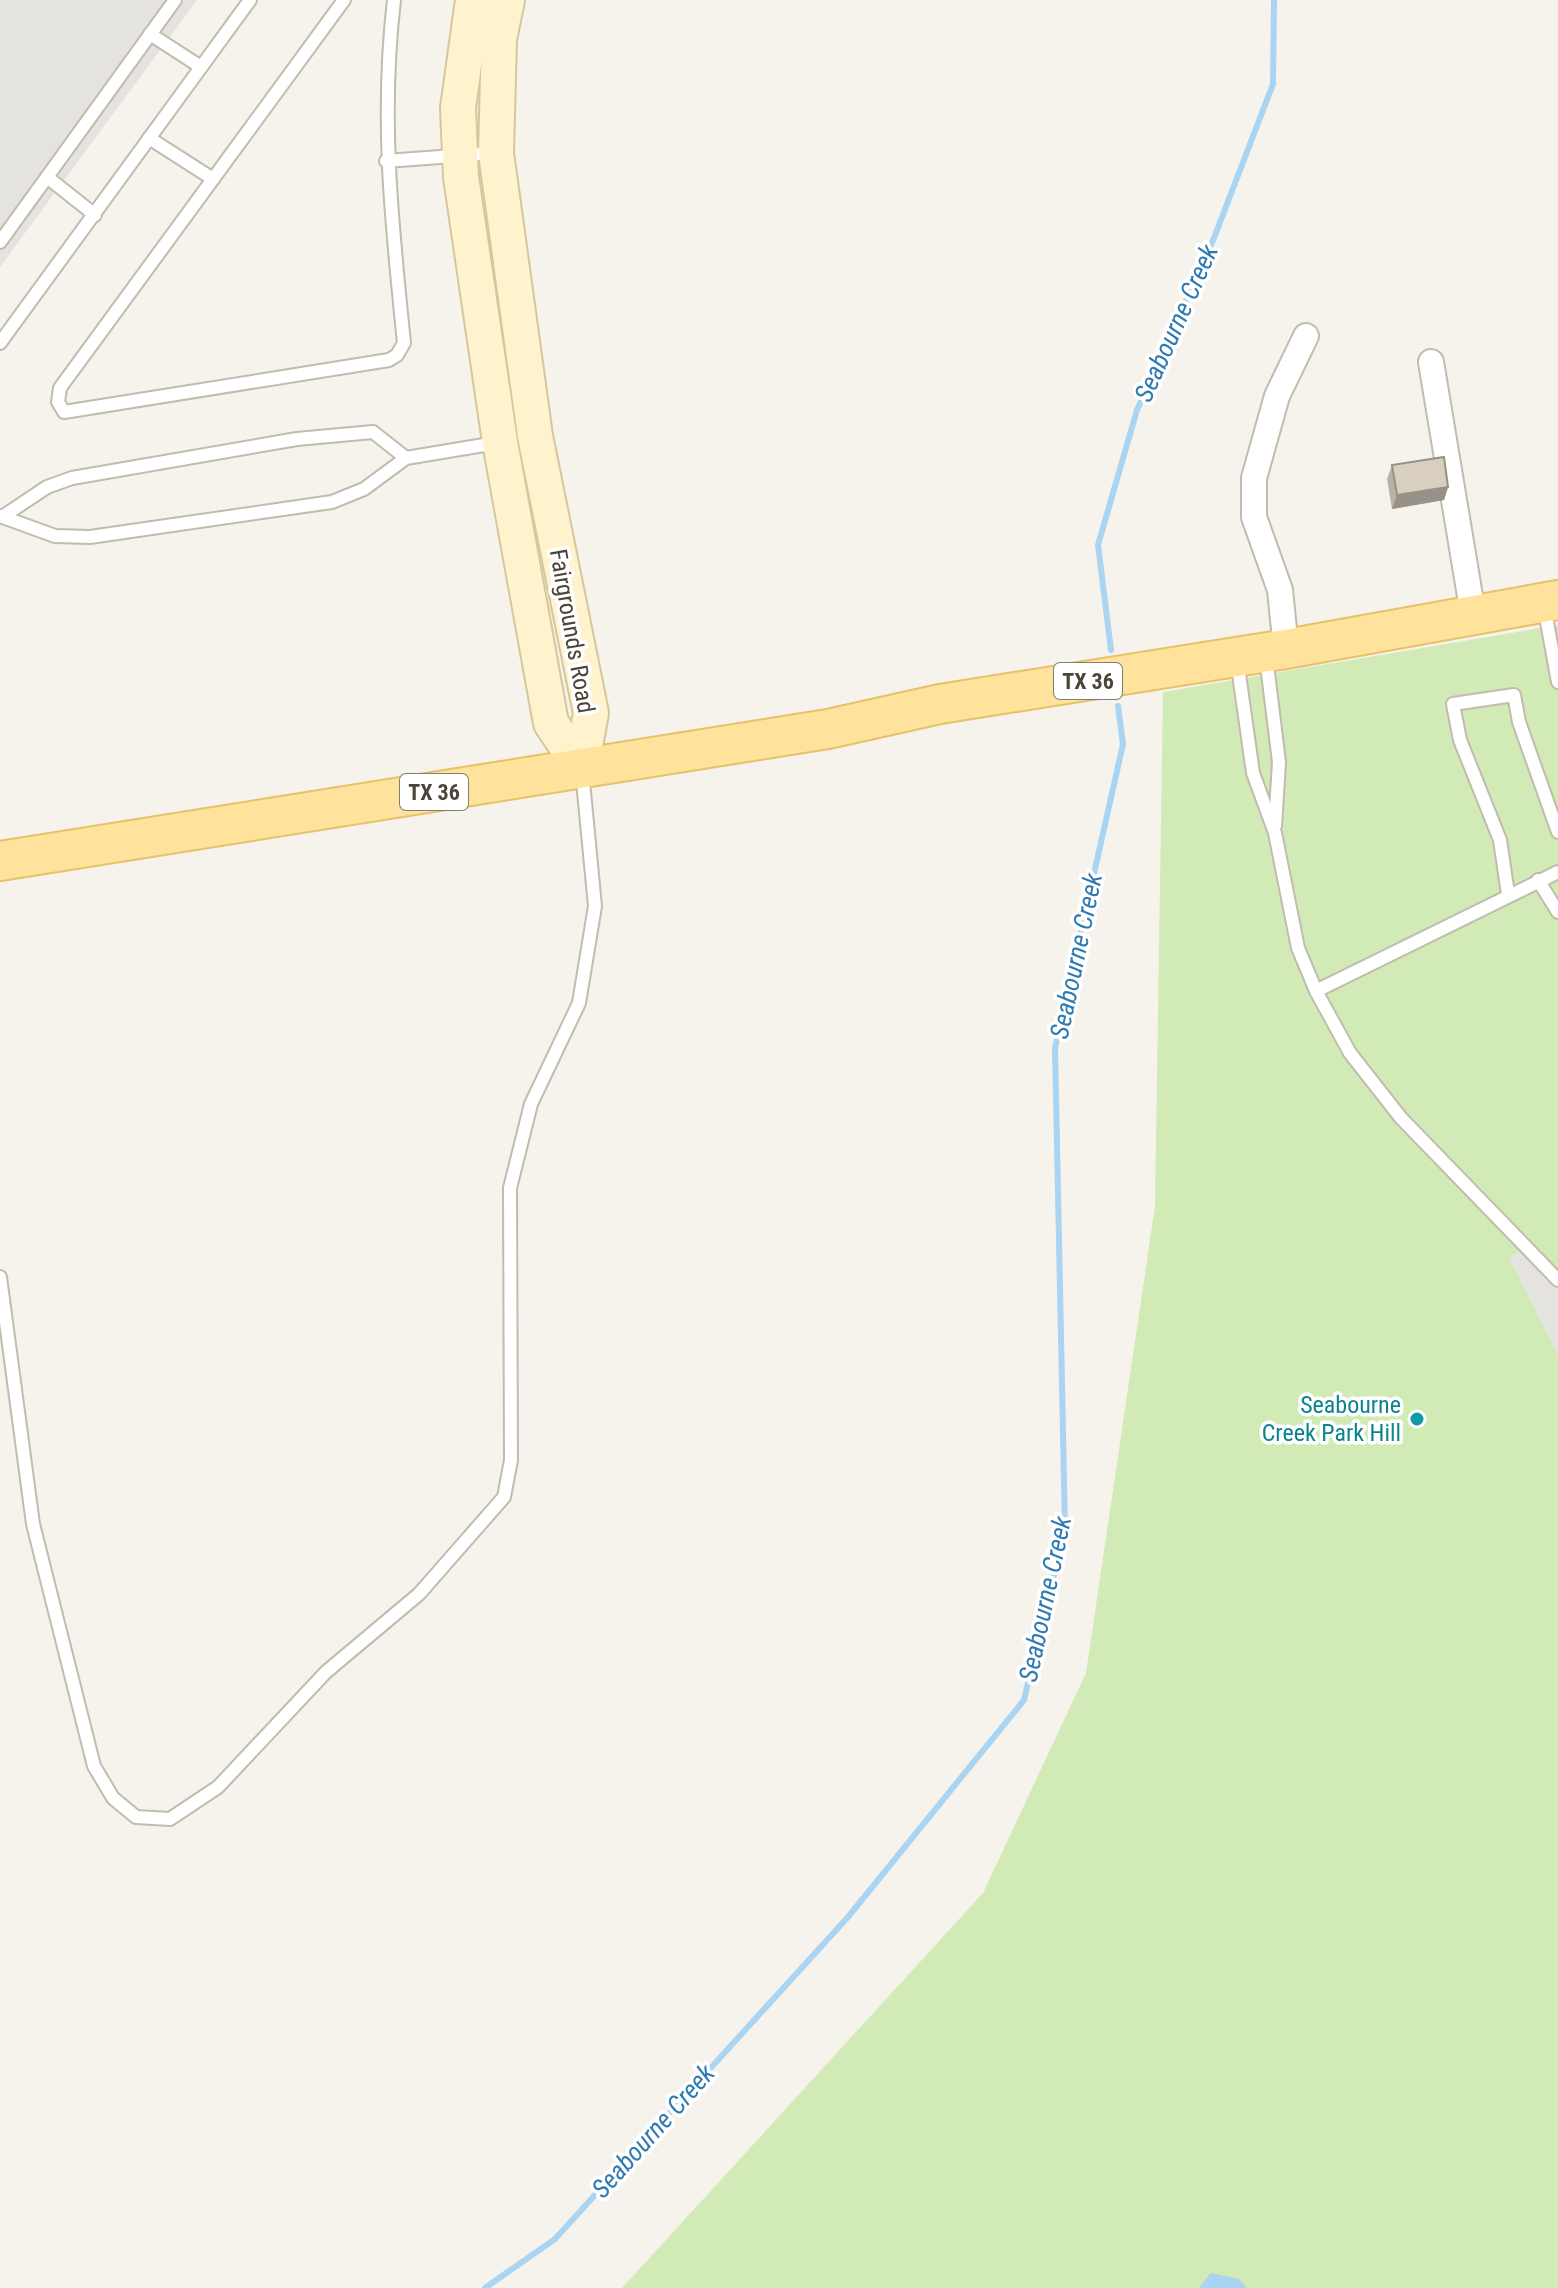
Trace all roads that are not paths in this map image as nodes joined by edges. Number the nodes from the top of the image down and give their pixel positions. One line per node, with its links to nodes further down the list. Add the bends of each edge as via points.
1 (175, 0): 7 (lane)
2 (250, 0): 8 (lane)
3 (344, 0): 14 (lane)
4 (394, 0): 12 (lane)
5 (473, 0): 11 (street, Fairgrounds Road, via 458,108)
6 (507, 0): 10 (street, Fairgrounds Road, via 499,39)
7 (150, 34): 8 (lane); 13 (lane)
8 (201, 67): 9 (lane)
9 (149, 138): 14 (lane); 15 (lane)
10 (496, 153): 11 (lane); 20 (street, Fairgrounds Road)
11 (460, 155): 12 (lane); 20 (street, Fairgrounds Road)
12 (386, 161): 14 (lane, via 404,343 397,355 64,412 58,402 60,388)
13 (47, 177): 15 (lane); 16 (lane)
14 (213, 179)
15 (95, 215): 18 (lane)
16 (0, 242)
17 (1306, 336): 25 (street, via 1277,396 1254,478 1254,517 1280,590)
18 (0, 343)
19 (1431, 362): 24 (street)
20 (517, 439): 21 (lane); 27 (street, Fairgrounds Road, via 551,723)
21 (406, 458): 22 (lane, via 364,489 317,504 90,537 55,536); 22 (lane, via 373,432 297,439 72,478)
22 (1, 516)
23 (1551, 602): 24 (main road, TX 36); 26 (lane)
24 (1473, 614): 25 (main road, TX 36)
25 (1263, 653): 27 (main road, TX 36); 29 (lane, via 1279,762); 29 (lane, via 1253,773)
26 (1558, 682)
27 (581, 768): 30 (main road, TX 36); 36 (lane, via 595,906 579,1003 531,1104 510,1188 511,1460 504,1497 419,1594 326,1672 218,1787 170,1819 136,1817 113,1798 94,1766 33,1524)
28 (1558, 832): 33 (lane, via 1514,695 1453,704 1460,740 1500,840)
29 (1275, 833): 35 (lane, via 1298,948)
30 (0, 861)
31 (1558, 872): 32 (lane)
32 (1538, 880): 33 (lane); 34 (lane)
33 (1508, 894): 35 (lane)
34 (1558, 912)
35 (1316, 991): 37 (lane, via 1350,1053 1401,1118)
36 (0, 1277)
37 (1558, 1280)

